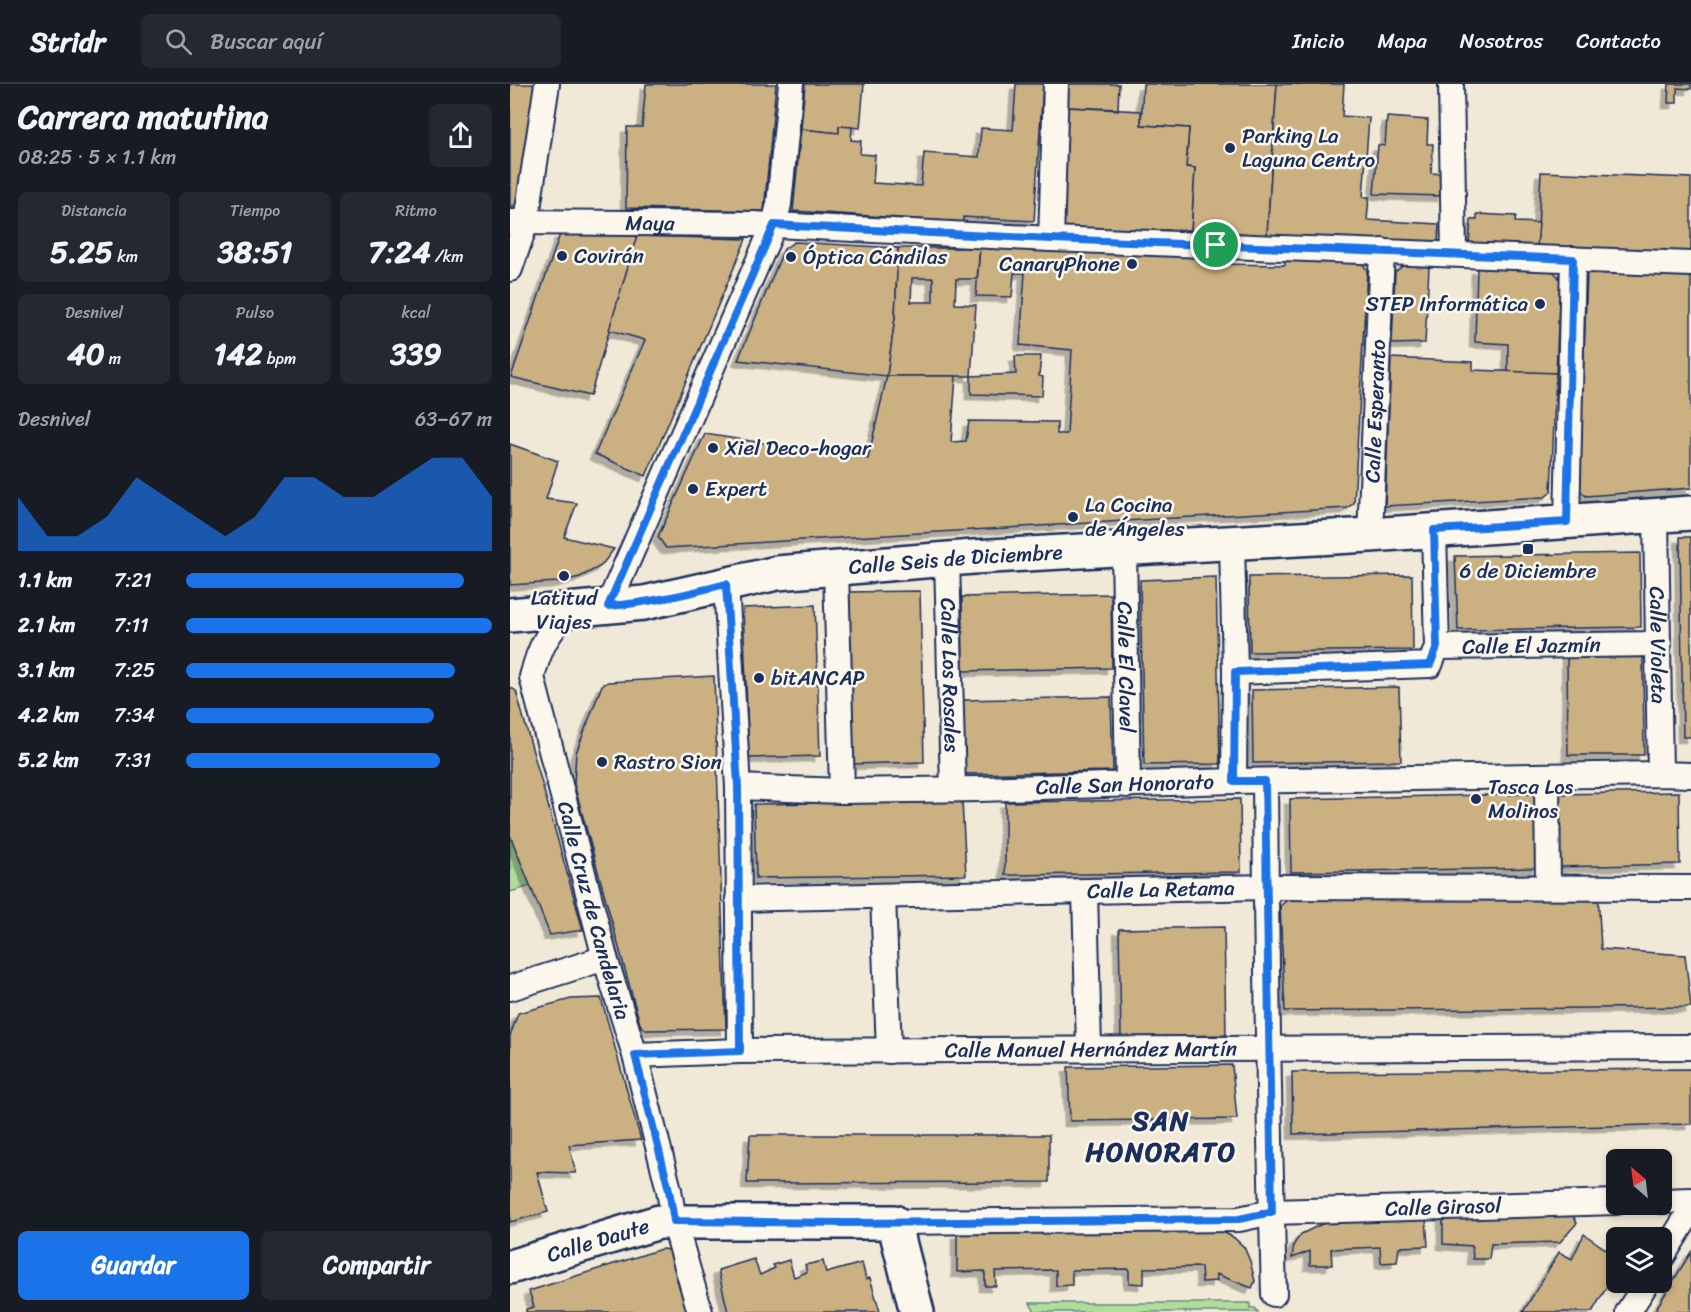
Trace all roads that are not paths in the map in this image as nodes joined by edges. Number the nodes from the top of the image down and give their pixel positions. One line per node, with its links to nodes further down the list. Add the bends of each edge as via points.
1 (547, 84): 5 (street)
2 (791, 84): 6 (street)
3 (1056, 84): 7 (street)
4 (1451, 84): 9 (street)
5 (518, 222): 6 (street, Maya); 12 (street)
6 (774, 225): 7 (street, Maya); 23 (street)
7 (1051, 239): 8 (street, Maya)
8 (1382, 251): 9 (street, Maya); 17 (street, Calle Esperanto)
9 (1454, 254): 10 (street, Maya)
10 (1573, 259): 11 (street, Maya); 15 (street)
11 (1691, 264)
12 (510, 270)
13 (1691, 513): 14 (street, Calle Seis de Diciembre)
14 (1656, 516): 15 (street, Calle Seis de Diciembre); 26 (street, Calle Violeta)
15 (1567, 522): 16 (street, Calle Seis de Diciembre)
16 (1434, 530): 17 (street, Calle Seis de Diciembre); 27 (street)
17 (1370, 535): 18 (street, Calle Seis de Diciembre)
18 (1232, 543): 19 (street, Calle Seis de Diciembre); 28 (street)
19 (1124, 549): 20 (street, Calle Seis de Diciembre); 34 (street, Calle El Clavel)
20 (947, 559): 21 (street, Calle Seis de Diciembre); 36 (street, Calle Los Rosales)
21 (836, 569): 22 (street, Calle Seis de Diciembre, via 769,574); 37 (street)
22 (726, 584): 23 (street, Calle Seis de Diciembre, via 661,600); 35 (street)
23 (608, 606): 24 (street, Calle Seis de Diciembre)
24 (569, 609): 25 (street, Calle Seis de Diciembre); 44 (street, Calle Cruz de Candelaria, via 538,653 532,677)
25 (510, 615)
26 (1659, 644): 27 (street, Calle El Jazmín); 29 (street, Calle Violeta)
27 (1437, 647): 28 (street, Calle El Jazmín, via 1430,665)
28 (1235, 672): 32 (street)
29 (1660, 774): 30 (street, Calle San Honorato); 31 (street, Calle San Honorato)
30 (1691, 775)
31 (1547, 777): 33 (street, Calle San Honorato); 39 (street)
32 (1234, 781): 33 (street, Calle San Honorato); 34 (street, Calle San Honorato)
33 (1265, 781): 38 (street)
34 (1128, 786): 36 (street, Calle San Honorato)
35 (738, 787): 37 (street, Calle San Honorato); 43 (street)
36 (953, 789): 37 (street, Calle San Honorato)
37 (842, 791)
38 (1266, 887): 39 (street, Calle La Retama); 41 (street, Calle La Retama); 47 (street)
39 (1548, 887): 40 (street, Calle La Retama)
40 (1691, 888)
41 (1085, 892): 42 (street, Calle La Retama); 48 (street)
42 (883, 896): 43 (street, Calle La Retama); 50 (street)
43 (738, 899): 49 (street)
44 (605, 958): 45 (street); 51 (street, Calle Cruz de Candelaria)
45 (510, 988)
46 (1691, 1047): 47 (street, Calle Manuel Hernández Martín)
47 (1270, 1048): 48 (street, Calle Manuel Hernández Martín); 56 (street)
48 (1089, 1049): 50 (street, Calle Manuel Hernández Martín)
49 (740, 1051): 50 (street, Calle Manuel Hernández Martín); 51 (street, Calle Manuel Hernández Martín)
50 (889, 1051)
51 (635, 1055): 57 (street, Calle Cruz de Candelaria)
52 (1691, 1200): 53 (street)
53 (1672, 1201)
54 (1606, 1202): 56 (street, Calle Girasol)
55 (1691, 1210): 59 (street)
56 (1272, 1212): 58 (street, Calle Daute, via 1239,1219); 61 (street)
57 (674, 1221): 58 (street, Calle Daute); 60 (street, Calle Daute); 63 (street, Calle Cruz de Candelaria)
58 (894, 1222): 64 (street)
59 (1672, 1241)
60 (519, 1260)
61 (1274, 1293)
62 (1640, 1293): 65 (street)
63 (700, 1312)
64 (917, 1312)
65 (1628, 1312)

